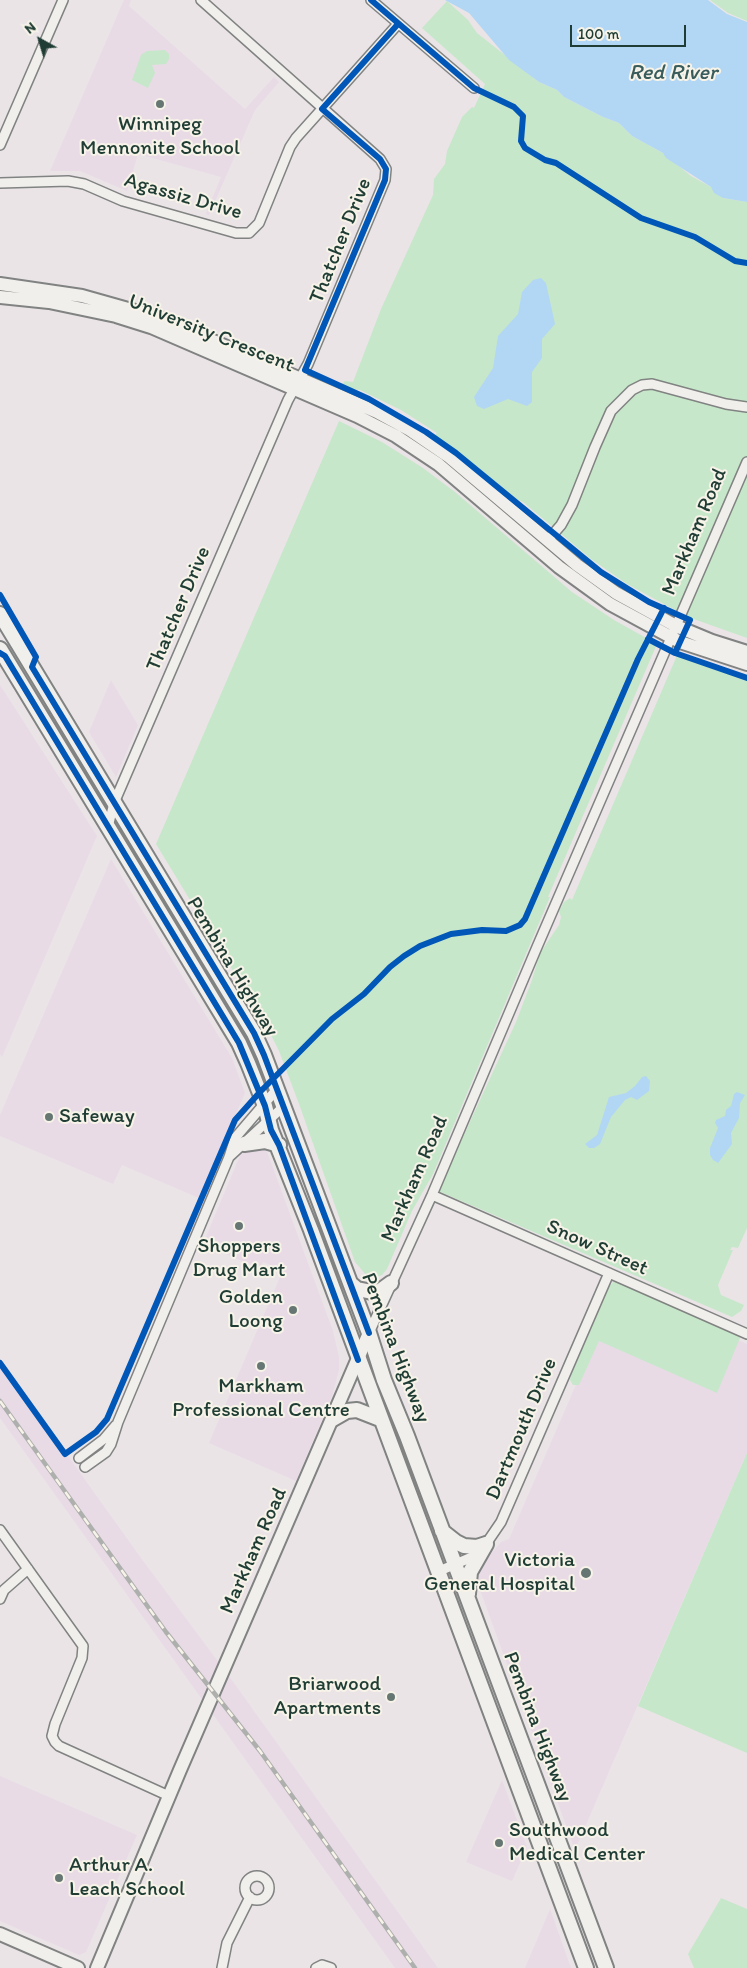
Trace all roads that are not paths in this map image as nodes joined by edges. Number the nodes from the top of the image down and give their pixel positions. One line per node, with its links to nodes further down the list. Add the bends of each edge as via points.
1 (63, 0): 7 (street)
2 (201, 0): 6 (street, Thatcher Drive)
3 (371, 0): 4 (street)
4 (398, 24): 5 (street); 6 (street, Agassiz Drive)
5 (474, 88)
6 (322, 109): 8 (street, Agassiz Drive, via 290,147 259,223 249,233 236,233 132,204 76,182); 11 (street, Thatcher Drive, via 380,159 386,169 385,180)
7 (0, 145)
8 (0, 183)
9 (0, 284): 11 (main road, University Crescent, via 59,291 132,309 182,326)
10 (0, 297): 11 (main road, University Crescent, via 50,302 116,316)
11 (298, 383): 14 (main road, University Crescent, via 377,412 420,437 461,466); 16 (main road, University Crescent, via 416,449 587,588 628,614); 20 (street, Thatcher Drive)
12 (747, 408): 14 (street, via 652,384 632,390 611,411 572,505)
13 (747, 462): 16 (street, Markham Road)
14 (548, 540): 16 (main road, University Crescent, via 577,565)
15 (0, 614): 20 (main road, Pembina Highway)
16 (674, 632): 18 (main road, University Crescent); 19 (main road, University Crescent); 29 (street, Markham Road)
17 (0, 649): 21 (main road, Pembina Highway)
18 (747, 652)
19 (747, 664)
20 (114, 803): 21 (street, Thatcher Drive); 22 (main road, Pembina Highway, via 254,1033)
21 (108, 827): 23 (main road, Pembina Highway, via 239,1043)
22 (277, 1089): 23 (street); 24 (main road, Pembina Highway)
23 (265, 1106): 25 (main road, Pembina Highway); 28 (street, via 235,1138)
24 (284, 1106): 25 (street); 31 (main road, Pembina Highway)
25 (270, 1120): 26 (street); 27 (main road, Pembina Highway)
26 (244, 1144): 27 (main road, via 265,1141); 28 (street)
27 (279, 1146): 35 (main road, Pembina Highway)
28 (229, 1157): 38 (street)
29 (432, 1195): 30 (street, Snow Street); 32 (street, Markham Road)
30 (609, 1273): 34 (street, Snow Street); 43 (street, Dartmouth Drive, via 501,1522)
31 (350, 1283): 32 (main road, via 357,1289 372,1292 380,1291); 33 (main road, Pembina Highway)
32 (391, 1283): 33 (street, Markham Road)
33 (369, 1334): 35 (main road, Markham Road); 42 (main road, Pembina Highway)
34 (747, 1334)
35 (358, 1360): 36 (main road, Markham Road); 37 (main road, Pembina Highway)
36 (333, 1419): 37 (main road, via 357,1410); 51 (main road, Markham Road)
37 (380, 1419): 46 (main road, Pembina Highway)
38 (118, 1422): 39 (street, via 104,1439); 40 (street, via 106,1452)
39 (79, 1458)
40 (85, 1467)
41 (0, 1530): 45 (street)
42 (442, 1530): 43 (main road, via 464,1546); 44 (main road, Pembina Highway)
43 (486, 1544): 44 (street, Dartmouth Drive, via 472,1557); 48 (main road, via 470,1572)
44 (455, 1564): 46 (street, Dartmouth Drive); 48 (main road, Pembina Highway)
45 (28, 1569): 47 (street, via 4,1590); 51 (street, via 83,1646 82,1658 55,1724 52,1736 55,1742)
46 (438, 1572): 50 (main road, Pembina Highway)
47 (0, 1599)
48 (468, 1599): 49 (main road, Pembina Highway)
49 (503, 1694): 50 (main road); 60 (main road, Pembina Highway)
50 (485, 1699): 59 (main road, Pembina Highway)
51 (169, 1796): 55 (main road, Markham Road)
52 (250, 1897): 56 (street, via 227,1943)
53 (0, 1934): 54 (main road)
54 (78, 1968)
55 (97, 1968)
56 (222, 1968)
57 (316, 1968): 58 (street, via 322,1965)
58 (331, 1968)
59 (586, 1968)
60 (606, 1968)

